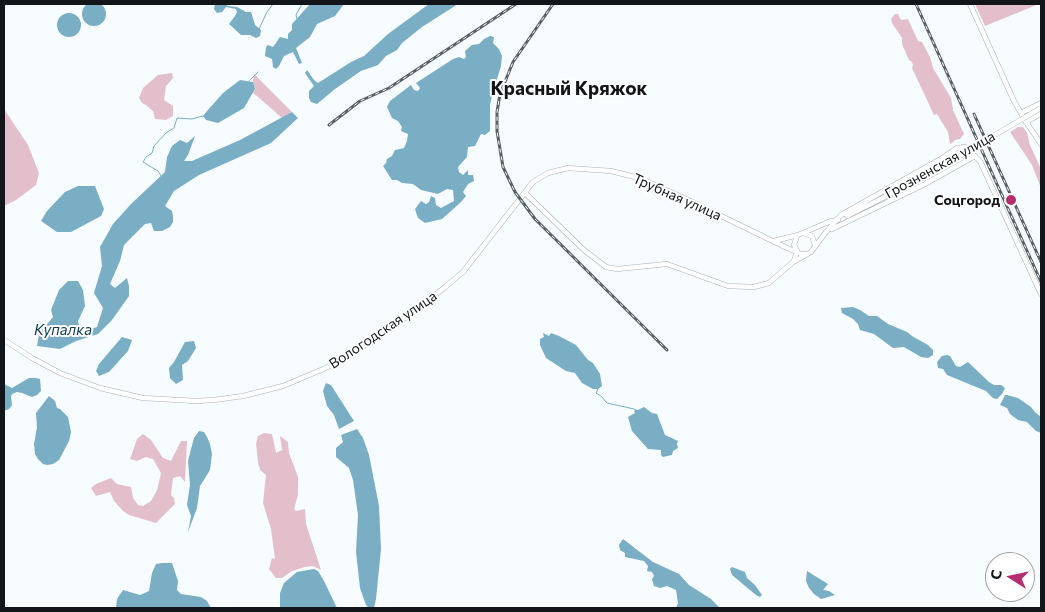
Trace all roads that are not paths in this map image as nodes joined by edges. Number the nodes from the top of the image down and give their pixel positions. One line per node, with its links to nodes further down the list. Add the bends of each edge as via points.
1 (970, 4): 4 (main road)
2 (1041, 103): 4 (main road)
3 (1041, 108): 10 (main road, Грозненская улица, bridge, via 918,180)
4 (1021, 113): 5 (main road); 6 (main road)
5 (1041, 114): 6 (main road)
6 (1026, 122): 7 (main road)
7 (1041, 144)
8 (975, 156): 10 (main road, via 968,148 957,148 841,215); 11 (main road); 18 (main road)
9 (525, 193): 13 (main road, Трубная улица, via 536,180 558,170 611,171 660,187); 17 (main road, via 584,250 611,269 667,264 728,286 754,287 769,283); 19 (main road, Вологодская улица, via 463,272 444,288 346,358 298,381 269,390 196,401 144,398 100,388 60,373)
10 (838, 220): 11 (main road); 12 (main road)
11 (826, 232): 14 (main road)
12 (800, 234): 13 (main road); 14 (main road, via 812,236); 15 (main road, via 794,242)
13 (773, 241): 15 (main road, Трубная улица)
14 (815, 246): 16 (main road)
15 (797, 251): 16 (main road); 17 (main road)
16 (807, 254): 17 (main road)
17 (793, 262)
18 (1041, 294)
19 (4, 340)

